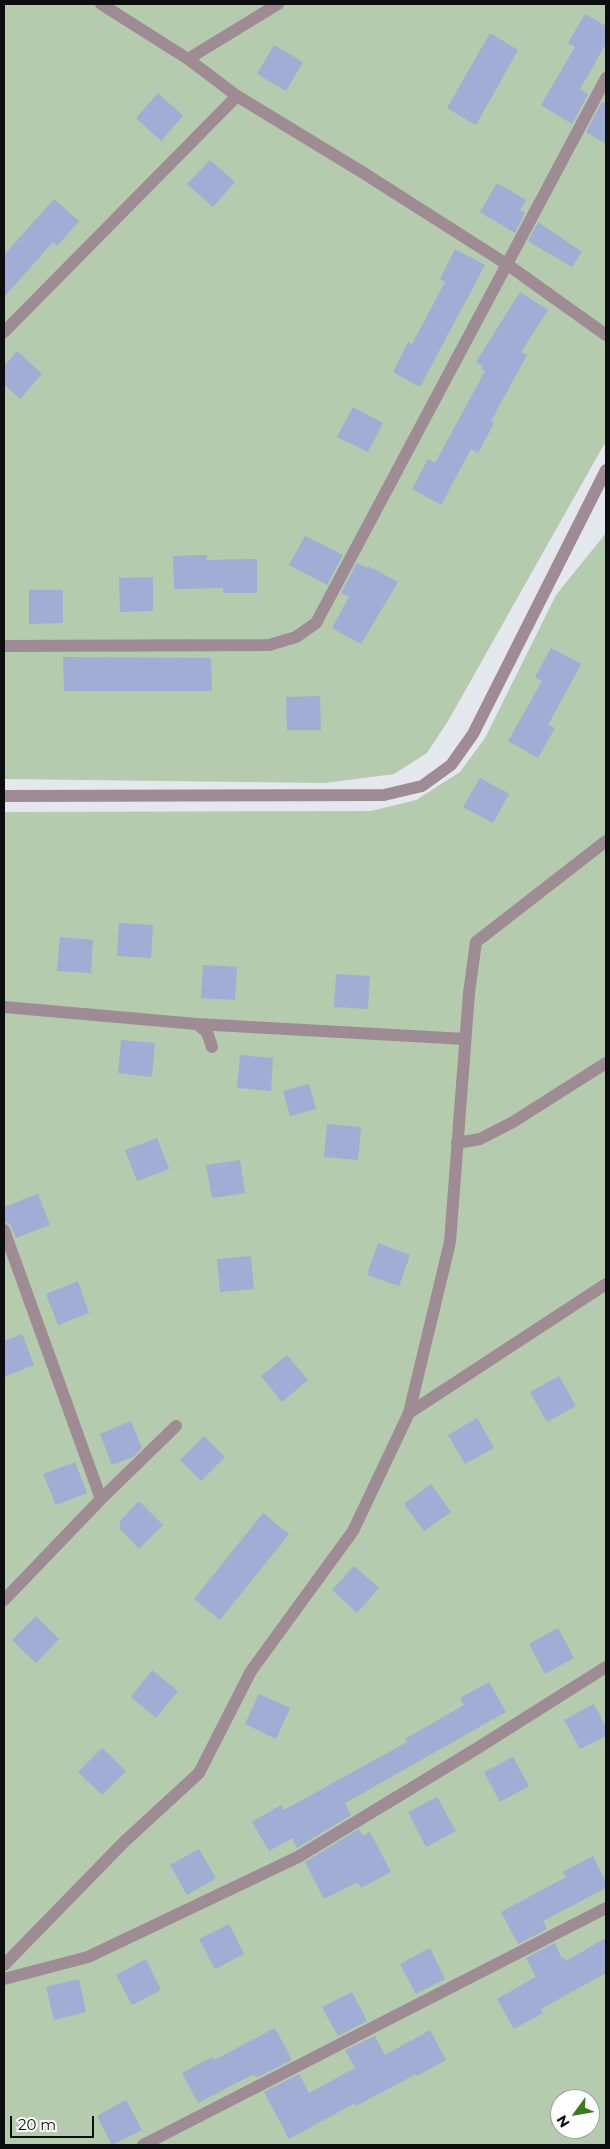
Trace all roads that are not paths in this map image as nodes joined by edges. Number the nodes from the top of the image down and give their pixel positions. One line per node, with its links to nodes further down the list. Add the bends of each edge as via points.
1 (101, 4): 3 (lane)
2 (278, 4): 3 (lane)
3 (188, 59): 5 (lane)
4 (606, 78): 6 (lane)
5 (237, 96): 6 (lane); 7 (lane)
6 (508, 265): 8 (lane); 10 (lane, via 316,623 296,638 269,645)
7 (4, 332)
8 (606, 335)
9 (606, 470): 11 (lane, via 473,734 452,765 422,786 384,796)
10 (4, 646)
11 (4, 796)
12 (606, 841): 15 (lane, via 476,942)
13 (4, 1007): 14 (lane)
14 (197, 1024): 15 (lane); 16 (lane, via 207,1032)
15 (465, 1039): 18 (lane)
16 (212, 1047)
17 (606, 1063): 18 (lane, via 513,1122 480,1139)
18 (457, 1143): 21 (lane, via 450,1242)
19 (4, 1230): 23 (lane)
20 (606, 1284): 21 (lane)
21 (408, 1413): 27 (lane, via 353,1531 251,1671 199,1773 124,1842)
22 (176, 1426): 23 (lane)
23 (101, 1499): 24 (lane)
24 (4, 1600)
25 (606, 1667): 28 (lane, via 298,1857 88,1957)
26 (606, 1908): 29 (lane)
27 (4, 1965)
28 (4, 1980)
29 (143, 2145)

